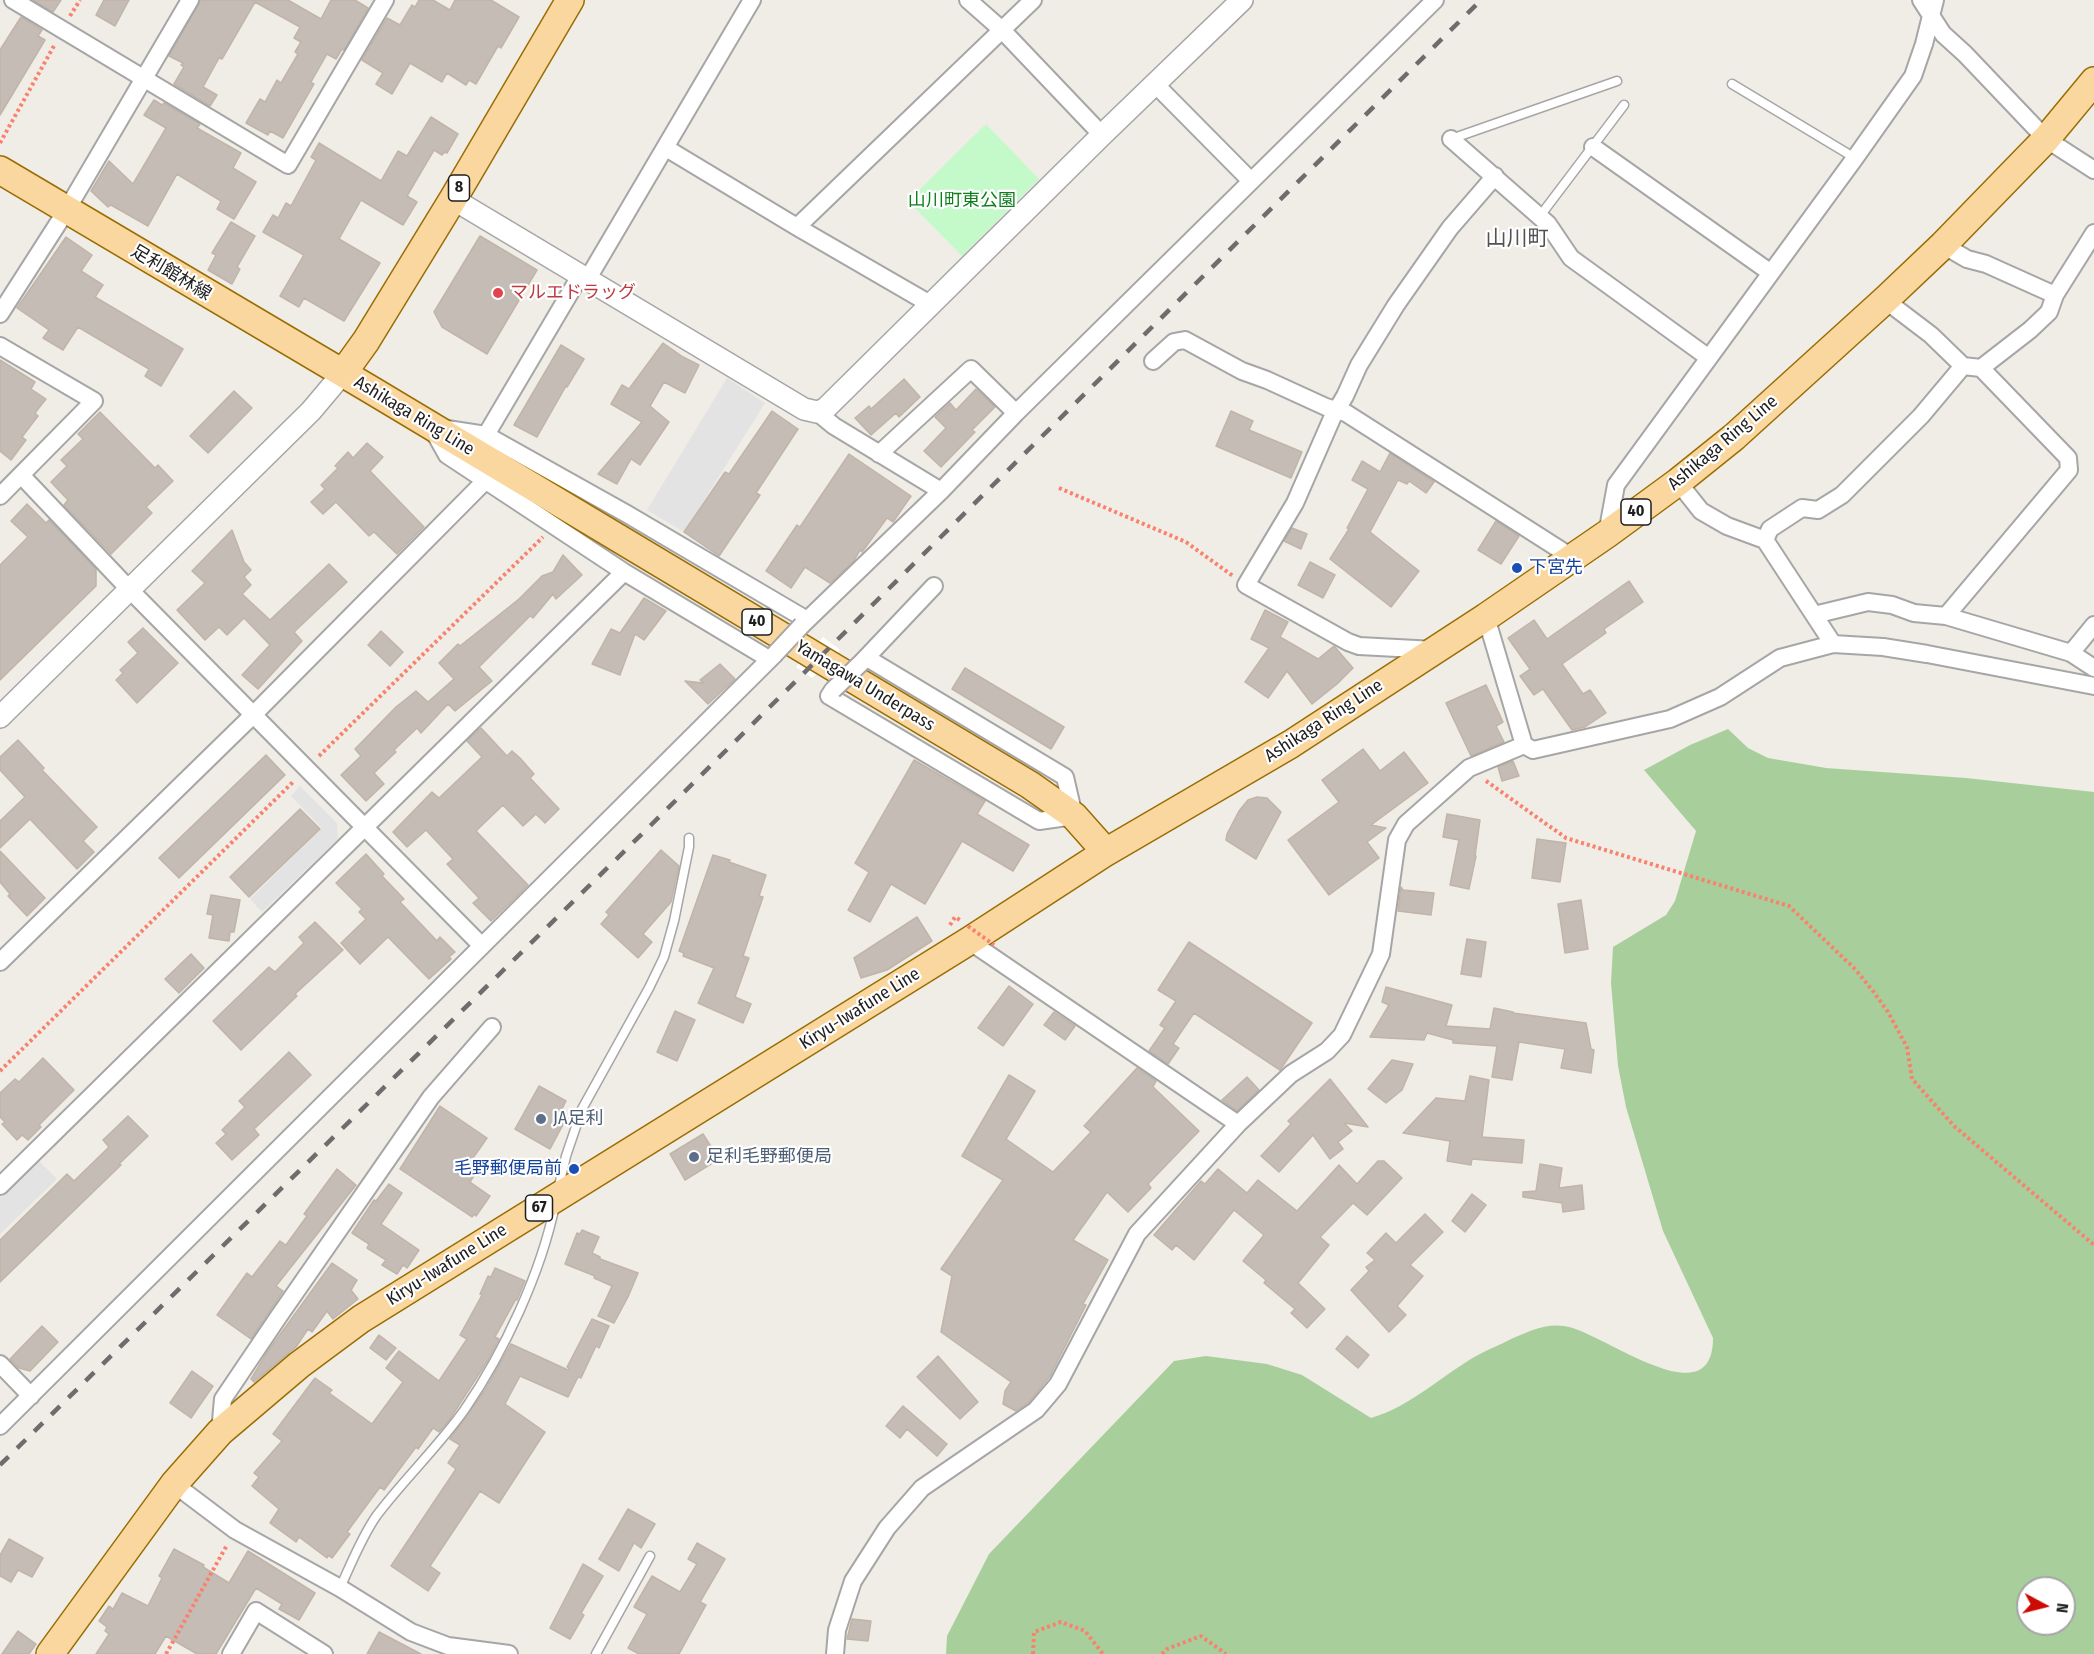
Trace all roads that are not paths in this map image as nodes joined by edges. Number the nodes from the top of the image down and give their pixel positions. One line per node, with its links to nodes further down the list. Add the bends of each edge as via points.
1 (13, 0): 13 (street)
2 (190, 0): 13 (street)
3 (385, 0): 13 (street, via 288,165)
4 (570, 0): 29 (main road, 8)
5 (752, 0): 23 (street)
6 (968, 0): 12 (street)
7 (1033, 0): 12 (street)
8 (1242, 0): 16 (street)
9 (1435, 0): 28 (street)
10 (1921, 0): 11 (street)
11 (1933, 8): 21 (street, via 1943,34); 24 (street, via 1913,76)
12 (1002, 30): 19 (street); 32 (street)
13 (144, 78): 30 (street)
14 (1617, 81): 20 (lane)
15 (2094, 81): 21 (main road, Ashikaga Ring Line / 40)
16 (1155, 84): 19 (street); 28 (street)
17 (1732, 84): 24 (lane)
18 (1624, 105): 22 (lane)
19 (1102, 135): 39 (street)
20 (1451, 139): 27 (street)
21 (2046, 139): 26 (street); 34 (main road, Ashikaga Ring Line / 40)
22 (1593, 147): 31 (lane); 35 (street)
23 (666, 148): 32 (street); 36 (street)
24 (1855, 158): 35 (street)
25 (0, 170): 30 (main road, 足利館林線)
26 (2094, 170)
27 (1495, 176): 31 (street); 47 (street, via 1449,228 1396,305)
28 (1251, 182): 49 (street)
29 (453, 199): 36 (street); 46 (main road, 8)
30 (66, 211): 40 (street); 46 (main road, 足利館林線)
31 (1540, 216): 42 (street, via 1571,258)
32 (797, 227): 39 (street)
33 (2094, 233): 37 (street)
34 (1943, 245): 37 (street, via 1967,259); 38 (main road, Ashikaga Ring Line / 40)
35 (1771, 273): 42 (street)
36 (584, 278): 48 (street, via 804,409); 51 (street)
37 (2055, 295): 45 (street, via 2043,318)
38 (1885, 300): 44 (street); 53 (main road, Ashikaga Ring Line / 40)
39 (930, 304): 48 (street, via 825,409)
40 (0, 314)
41 (0, 346): 52 (street, via 94,401)
42 (1709, 358): 56 (street, via 1616,485)
43 (1153, 361): 47 (street, via 1174,342 1185,340 1242,371)
44 (1963, 366): 45 (street); 57 (street, via 1921,416 1842,495 1818,510 1802,508 1770,529)
45 (1981, 368): 63 (street, via 2068,458 2069,471)
46 (343, 373): 51 (main road, Ashikaga Ring Line / 40); 61 (street, via 311,411)
47 (1336, 410): 58 (street); 68 (street, via 1295,503 1246,585 1359,646)
48 (817, 412): 50 (street)
49 (1016, 413): 50 (street, via 971,369); 54 (street)
50 (879, 454): 54 (street)
51 (485, 458): 59 (street); 65 (street, via 627,514); 74 (street); 77 (main road, Yamagawa Underpass / 40, via 1030,785)
52 (21, 475): 55 (street); 61 (street)
53 (1678, 483): 56 (main road, Ashikaga Ring Line / 40); 57 (street, via 1701,511)
54 (941, 491): 65 (street)
55 (0, 496)
56 (1607, 534): 58 (main road, Ashikaga Ring Line / 40)
57 (1765, 540): 62 (street)
58 (1573, 558): 64 (main road, Ashikaga Ring Line / 40)
59 (624, 572): 70 (street); 78 (street)
60 (934, 586): 71 (street)
61 (129, 589): 74 (street); 75 (street)
62 (1814, 615): 63 (street, via 1868,602); 67 (street)
63 (1947, 616): 69 (street)
64 (1486, 617): 68 (main road, Ashikaga Ring Line / 40); 76 (street)
65 (804, 623): 70 (street, bridge)
66 (2094, 625): 69 (street)
67 (1833, 644): 73 (street, via 1894,649); 76 (street, via 1780,658 1720,697 1670,719 1533,750)
68 (1435, 650): 80 (main road, Ashikaga Ring Line / 40, via 1291,744)
69 (2071, 653): 72 (street)
70 (772, 657): 82 (street)
71 (864, 660): 77 (street, via 1065,777); 77 (street, bridge, via 829,696 1040,821)
72 (2094, 668)
73 (2094, 686)
74 (252, 715): 78 (street); 83 (street)
75 (0, 717)
76 (1524, 745): 85 (street, via 1469,768 1406,824 1397,840 1381,954 1342,1035 1327,1051 1291,1074)
77 (1074, 816): 80 (main road, 40)
78 (363, 826): 82 (street); 86 (street)
79 (689, 838): 87 (lane, via 664,957 582,1109)
80 (1106, 852): 81 (main road, Kiryu-Iwafune Line / 67)
81 (977, 937): 85 (street); 87 (main road, Kiryu-Iwafune Line / 67)
82 (482, 946): 89 (street)
83 (0, 962)
84 (492, 1027): 91 (street, via 431,1097 368,1184 223,1399)
85 (1238, 1124): 101 (street, via 1137,1234 1058,1384 1036,1410 922,1488 887,1528 853,1581 837,1630)
86 (0, 1186)
87 (557, 1197): 91 (main road, Kiryu-Iwafune Line / 67, via 361,1319); 94 (lane, via 550,1231 521,1307 489,1370 464,1411 376,1517)
88 (0, 1364): 89 (street)
89 (31, 1395): 90 (street)
90 (0, 1426)
91 (220, 1432): 92 (main road, Kiryu-Iwafune Line / 67)
92 (174, 1484): 94 (street, via 235,1530); 96 (main road, Kiryu-Iwafune Line / 67)
93 (650, 1556): 100 (lane)
94 (340, 1588): 95 (street)
95 (446, 1650): 99 (street)
96 (50, 1654)
97 (231, 1654): 98 (street, via 256,1611)
98 (324, 1654)
99 (509, 1654)
100 (596, 1654)
101 (835, 1654)

